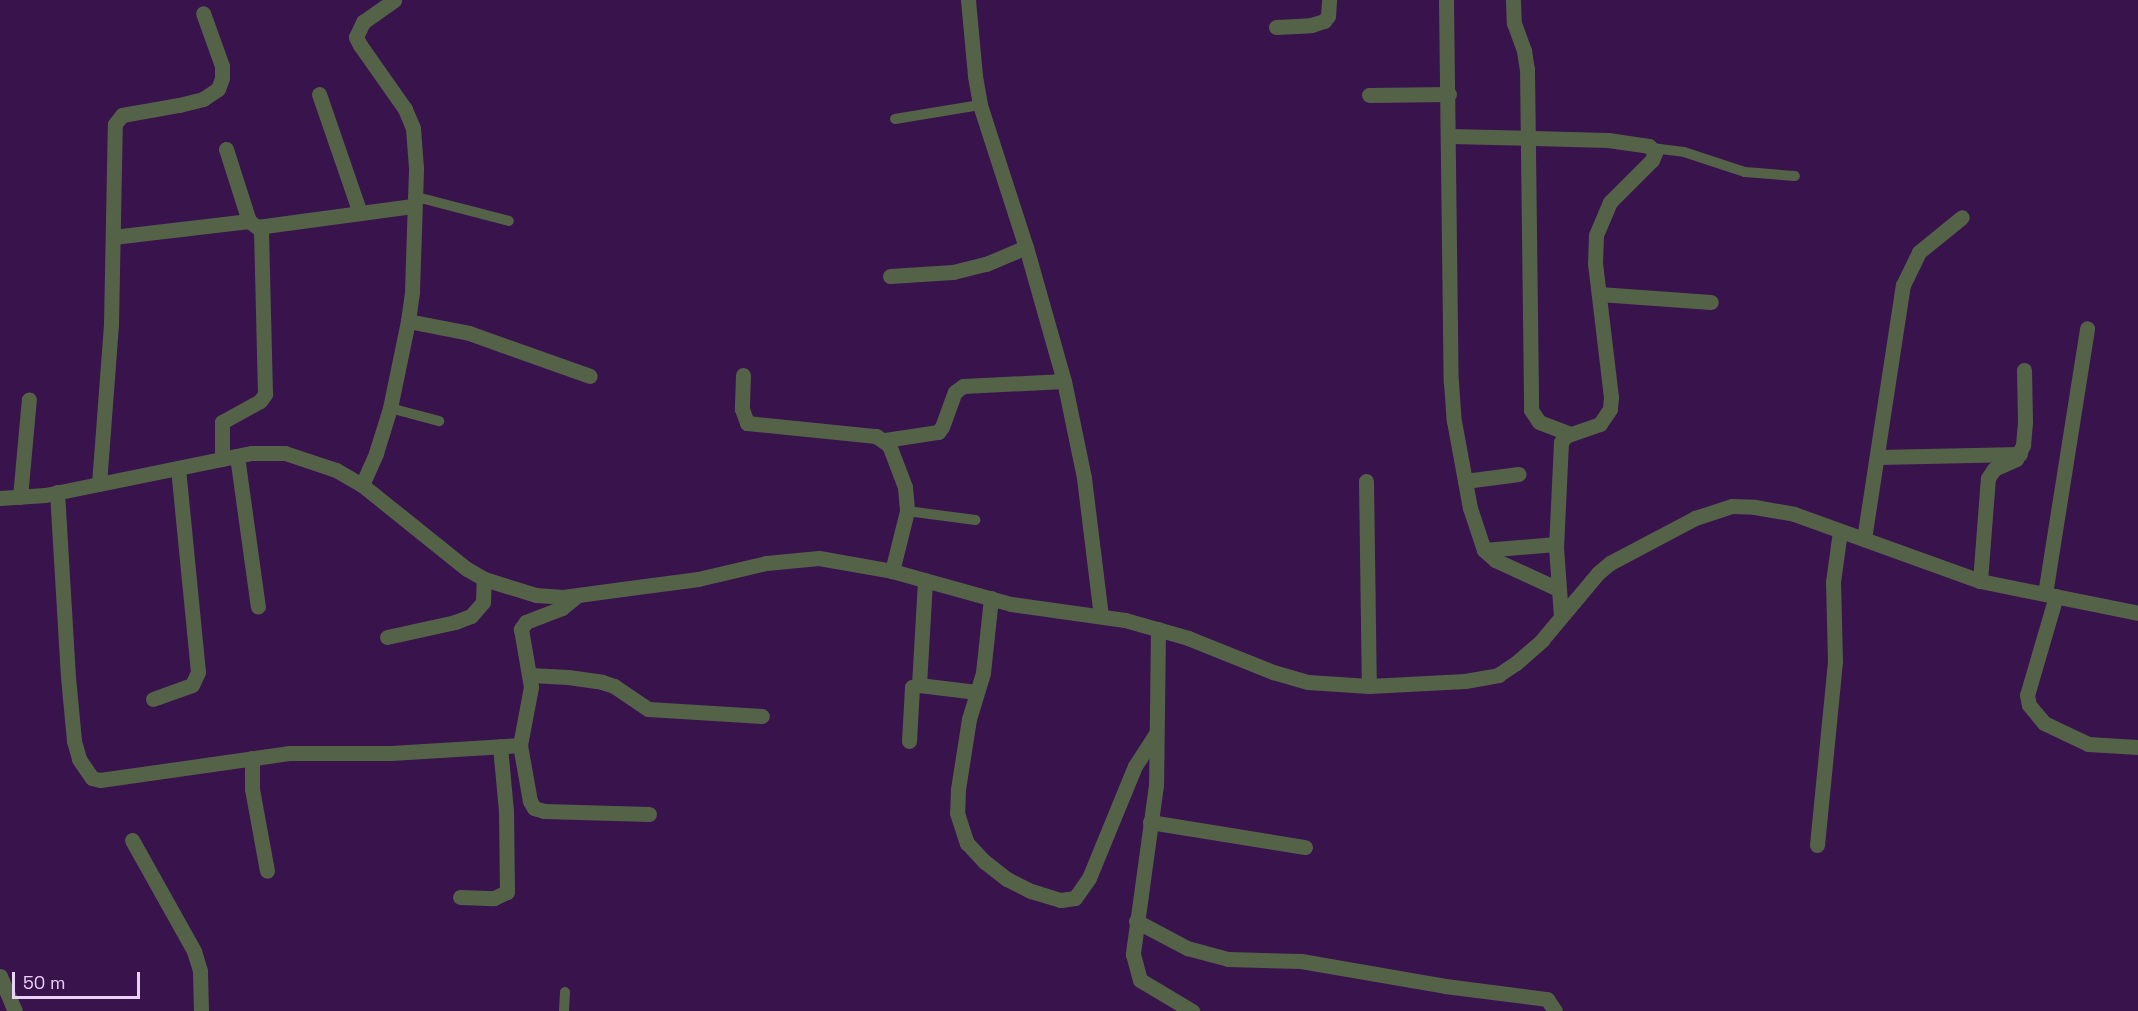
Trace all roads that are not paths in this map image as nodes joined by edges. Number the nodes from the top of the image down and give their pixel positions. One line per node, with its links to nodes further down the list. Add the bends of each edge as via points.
1 (394, 0): 18 (street, via 363,22 356,37 410,119 415,136)
2 (968, 0): 11 (street)
3 (1329, 0): 7 (street, via 1324,21 1311,26)
4 (1446, 0): 9 (street)
5 (1513, 0): 14 (street, via 1514,23 1526,60)
6 (203, 13): 23 (street, via 220,57 221,84 203,99 116,120)
7 (1276, 27)
8 (319, 94): 19 (street)
9 (1449, 94): 10 (street); 13 (street)
10 (1369, 95)
11 (980, 105): 12 (lane); 24 (street)
12 (895, 118)
13 (1449, 136): 14 (street); 45 (street, via 1450,382)
14 (1528, 138): 15 (street, via 1608,140); 37 (street, via 1531,410 1539,422)
15 (1652, 148): 17 (lane, via 1684,152 1745,172); 26 (street, via 1652,160 1604,212 1595,248)
16 (226, 149): 22 (street)
17 (1795, 177)
18 (413, 201): 19 (street); 21 (lane); 28 (street)
19 (360, 213): 22 (street)
20 (1962, 217): 41 (street, via 1919,252 1903,285)
21 (509, 221)
22 (255, 224): 23 (street); 40 (street, via 265,394 260,401 222,422)
23 (113, 237): 46 (street)
24 (1026, 248): 25 (street, via 952,272); 33 (street)
25 (890, 276)
26 (1599, 294): 27 (street); 37 (street, via 1610,409 1594,428)
27 (1712, 302)
28 (408, 321): 32 (street, via 469,333); 35 (street)
29 (2087, 328): 63 (street)
30 (2024, 370): 39 (street, via 2025,435)
31 (743, 375): 38 (street, via 742,409 747,423)
32 (590, 376)
33 (1064, 381): 38 (street, via 963,386 955,392 938,432); 67 (street, via 1084,478)
34 (29, 399): 49 (street)
35 (390, 408): 36 (lane); 47 (street)
36 (439, 421)
37 (1570, 434): 55 (street, via 1560,445)
38 (885, 440): 51 (street, via 905,487)
39 (2020, 454): 41 (street); 60 (street, via 1994,469 1988,478)
40 (230, 457): 42 (street); 47 (street, via 270,451 285,453 336,470); 65 (street)
41 (1878, 457): 54 (street)
42 (178, 468): 46 (street); 75 (street, via 198,672 192,685)
43 (1519, 474): 45 (street)
44 (1366, 481): 73 (street)
45 (1465, 481): 56 (street)
46 (99, 484): 48 (street)
47 (362, 485): 58 (street)
48 (57, 492): 49 (street); 82 (street, via 74,741 85,772 100,780)
49 (20, 497): 50 (street)
50 (0, 498)
51 (907, 511): 52 (lane); 57 (street)
52 (975, 520)
53 (1840, 531): 54 (street); 68 (street, via 1794,514 1755,507 1716,510 1610,563); 86 (street, via 1833,582 1833,694)
54 (1864, 539): 60 (street)
55 (1556, 544): 56 (street); 61 (street)
56 (1484, 550): 61 (street, via 1495,560)
57 (892, 571): 59 (street); 62 (street, via 819,558 766,563 698,579)
58 (484, 579): 62 (street, via 536,595); 70 (street, via 483,602 471,616)
59 (925, 580): 64 (street); 72 (street)
60 (1980, 580): 63 (street)
61 (1558, 589): 68 (street)
62 (578, 595): 71 (street, via 562,608 522,625)
63 (2050, 595): 66 (street); 81 (street, via 2027,695 2029,705 2044,723 2079,741 2107,747)
64 (991, 598): 67 (street); 74 (street)
65 (258, 607)
66 (2138, 613)
67 (1101, 616): 69 (street)
68 (1561, 616): 73 (street, via 1542,640 1498,675 1465,681)
69 (1158, 629): 73 (street, via 1273,672 1308,681); 77 (street)
70 (387, 638)
71 (530, 675): 76 (street, via 602,682 648,709); 79 (street)
72 (919, 686): 74 (street); 78 (street, via 910,691)
73 (1369, 686)
74 (976, 692): 77 (street, via 958,789 960,826 967,843 1007,879 1061,900 1075,898 1082,891 1135,766)
75 (153, 699)
76 (762, 716)
77 (1156, 734): 84 (street, via 1156,785)
78 (909, 741)
79 (520, 745): 80 (street); 83 (street, via 527,791 539,810)
80 (500, 746): 82 (street, via 391,753 290,753); 89 (street, via 507,892 494,898)
81 (2138, 747)
82 (252, 758): 88 (street, via 251,779)
83 (649, 814)
84 (1150, 822): 87 (street); 90 (street)
85 (132, 840): 94 (street, via 194,951 200,971)
86 (1817, 844)
87 (1305, 847)
88 (267, 871)
89 (460, 897)
90 (1136, 921): 96 (street, via 1133,954 1140,980); 97 (street, via 1187,948 1228,959 1301,961 1547,999)
91 (0, 976): 93 (street)
92 (565, 992): 95 (lane)
93 (15, 1011)
94 (201, 1011)
95 (564, 1011)
96 (1192, 1011)
97 (1555, 1011)

